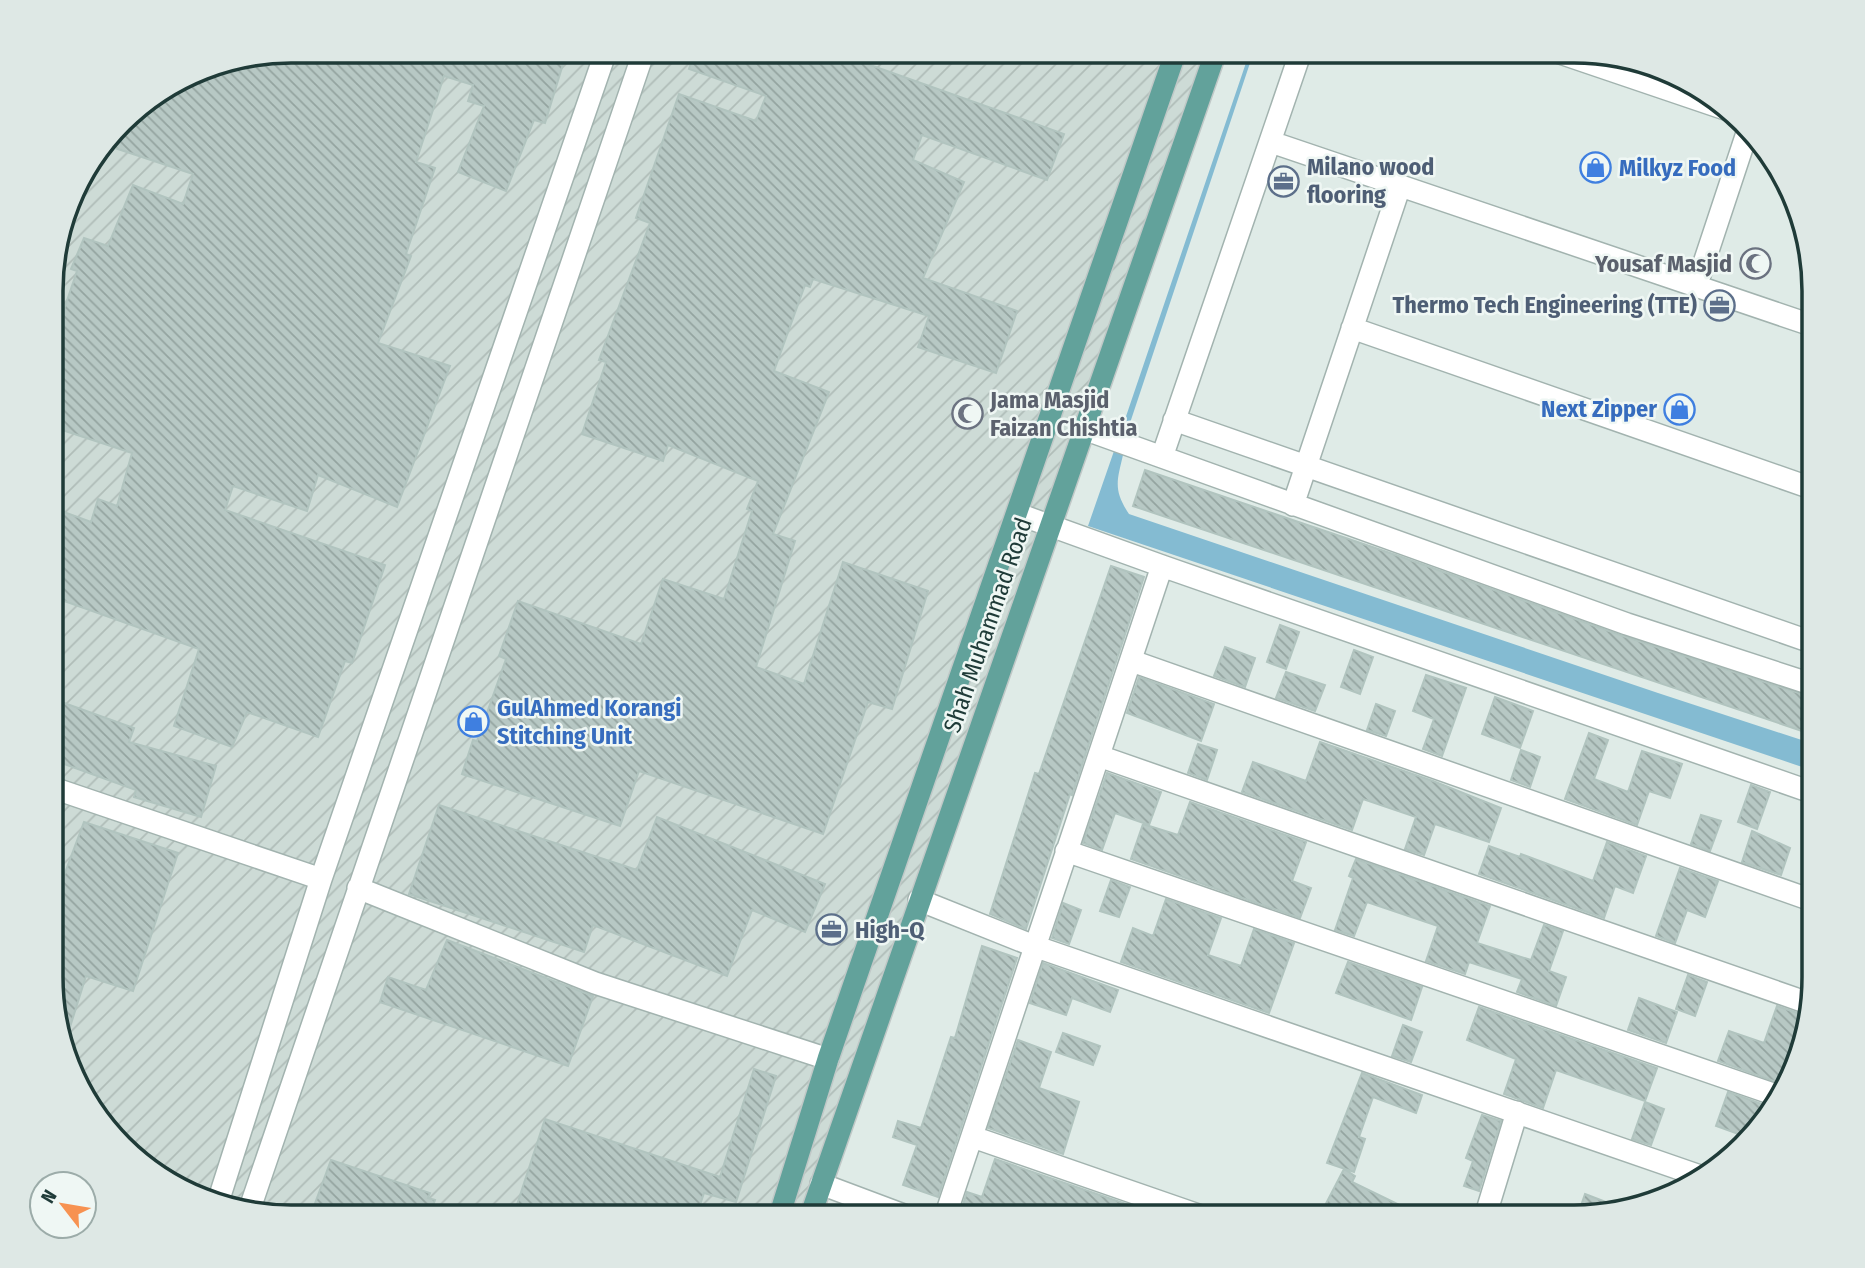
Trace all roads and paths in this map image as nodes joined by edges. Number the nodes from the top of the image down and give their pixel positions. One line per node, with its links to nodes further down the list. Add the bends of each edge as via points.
1 (602, 63): 10 (street)
2 (640, 63): 11 (street)
3 (1173, 63): 22 (main road, Shah Muhammad Road)
4 (1212, 63): 17 (main road, Shah Muhammad Road)
5 (1297, 63): 9 (street)
6 (1593, 64): 7 (street)
7 (1698, 100)
8 (1744, 140): 13 (street)
9 (1271, 142): 12 (street); 16 (street)
10 (575, 145): 11 (street); 32 (street)
11 (608, 155): 33 (street)
12 (1400, 186): 13 (street); 15 (street)
13 (1696, 288): 14 (street)
14 (1802, 323)
15 (1352, 328): 19 (street); 20 (street)
16 (1174, 420): 18 (street); 19 (street)
17 (1094, 433): 18 (street); 23 (main road, Shah Muhammad Road)
18 (1162, 457): 21 (street)
19 (1306, 466): 21 (street); 25 (street)
20 (1802, 485)
21 (1293, 505): 27 (street)
22 (1018, 513): 23 (street); 40 (main road, Shah Muhammad Road)
23 (1052, 526): 24 (street); 35 (main road, Shah Muhammad Road)
24 (1162, 566): 26 (street); 29 (street)
25 (1802, 639)
26 (1132, 661): 28 (street); 34 (street)
27 (1802, 681)
28 (1099, 756): 31 (street); 39 (street)
29 (1802, 789)
30 (63, 791): 32 (street)
31 (1066, 851): 38 (street); 41 (street)
32 (321, 878): 36 (street)
33 (358, 888): 37 (street); 40 (street, via 595,983)
34 (1802, 897)
35 (919, 901): 38 (street); 45 (main road, Shah Muhammad Road)
36 (312, 908): 37 (street); 46 (street)
37 (347, 920): 47 (street)
38 (1034, 946): 42 (street); 43 (street)
39 (1801, 1000)
40 (828, 1059): 48 (main road, Shah Muhammad Road)
41 (1770, 1093)
42 (1517, 1112): 44 (street); 53 (street)
43 (973, 1137): 51 (street); 52 (street)
44 (1690, 1173)
45 (821, 1184): 49 (main road, Shah Muhammad Road); 50 (street)
46 (220, 1193)
47 (252, 1202)
48 (783, 1205)
49 (814, 1205)
50 (877, 1205)
51 (949, 1205)
52 (1169, 1205)
53 (1489, 1205)

